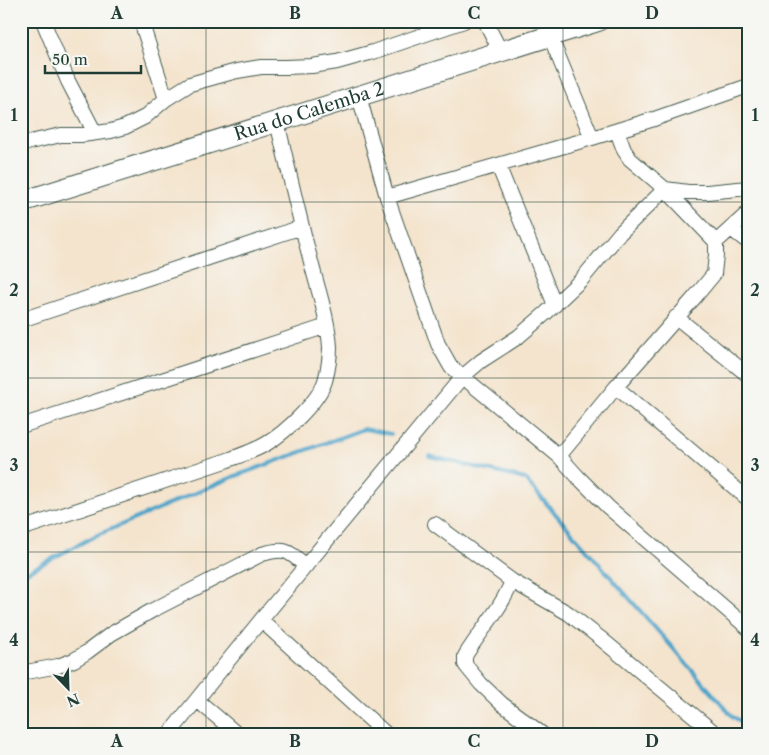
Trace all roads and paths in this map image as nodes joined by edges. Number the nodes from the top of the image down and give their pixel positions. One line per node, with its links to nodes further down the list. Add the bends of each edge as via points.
1 (43, 21): 13 (street)
2 (141, 21): 10 (street)
3 (464, 21): 10 (street, via 337,62 237,71 190,84)
4 (485, 21): 7 (street)
5 (598, 21): 6 (main road, Rua do Calemba 2)
6 (550, 36): 7 (main road, Rua do Calemba 2); 14 (street)
7 (501, 52): 9 (main road, Rua do Calemba 2)
8 (748, 86): 12 (street)
9 (359, 96): 11 (main road, Rua do Calemba 2); 19 (street)
10 (166, 99): 13 (street, via 146,117 126,127)
11 (277, 122): 20 (main road, Rua do Calemba 2); 22 (street)
12 (616, 130): 14 (street); 18 (street, via 630,159)
13 (95, 133): 15 (street, via 61,135)
14 (592, 138): 16 (street)
15 (21, 145)
16 (498, 165): 19 (street); 26 (street)
17 (748, 188): 18 (street, via 707,192)
18 (665, 189): 24 (street); 26 (street)
19 (387, 197): 31 (street, via 438,344 451,367)
20 (21, 202)
21 (748, 213): 23 (street)
22 (302, 227): 28 (street); 29 (street)
23 (731, 229): 24 (street); 25 (street)
24 (716, 242): 27 (street, via 714,274)
25 (748, 242)
26 (555, 305): 31 (street, via 518,337 480,361)
27 (676, 317): 30 (street); 32 (street)
28 (21, 320)
29 (327, 326): 33 (street); 37 (street, via 330,348 324,382 298,419 266,444 215,465)
30 (748, 375)
31 (462, 377): 34 (street); 38 (street)
32 (616, 387): 34 (street); 35 (street)
33 (21, 426)
34 (559, 456): 41 (street, via 608,507)
35 (748, 499)
36 (435, 524): 39 (street)
37 (21, 529)
38 (306, 566): 40 (street); 42 (street, via 285,550 262,554 152,610 74,660)
39 (512, 581): 47 (street, via 465,656 465,664 502,704); 48 (street, via 568,613)
40 (261, 620): 43 (street); 46 (street)
41 (748, 628)
42 (21, 673)
43 (197, 700): 44 (street); 45 (street)
44 (169, 734)
45 (237, 734)
46 (386, 734)
47 (542, 734)
48 (716, 734)

